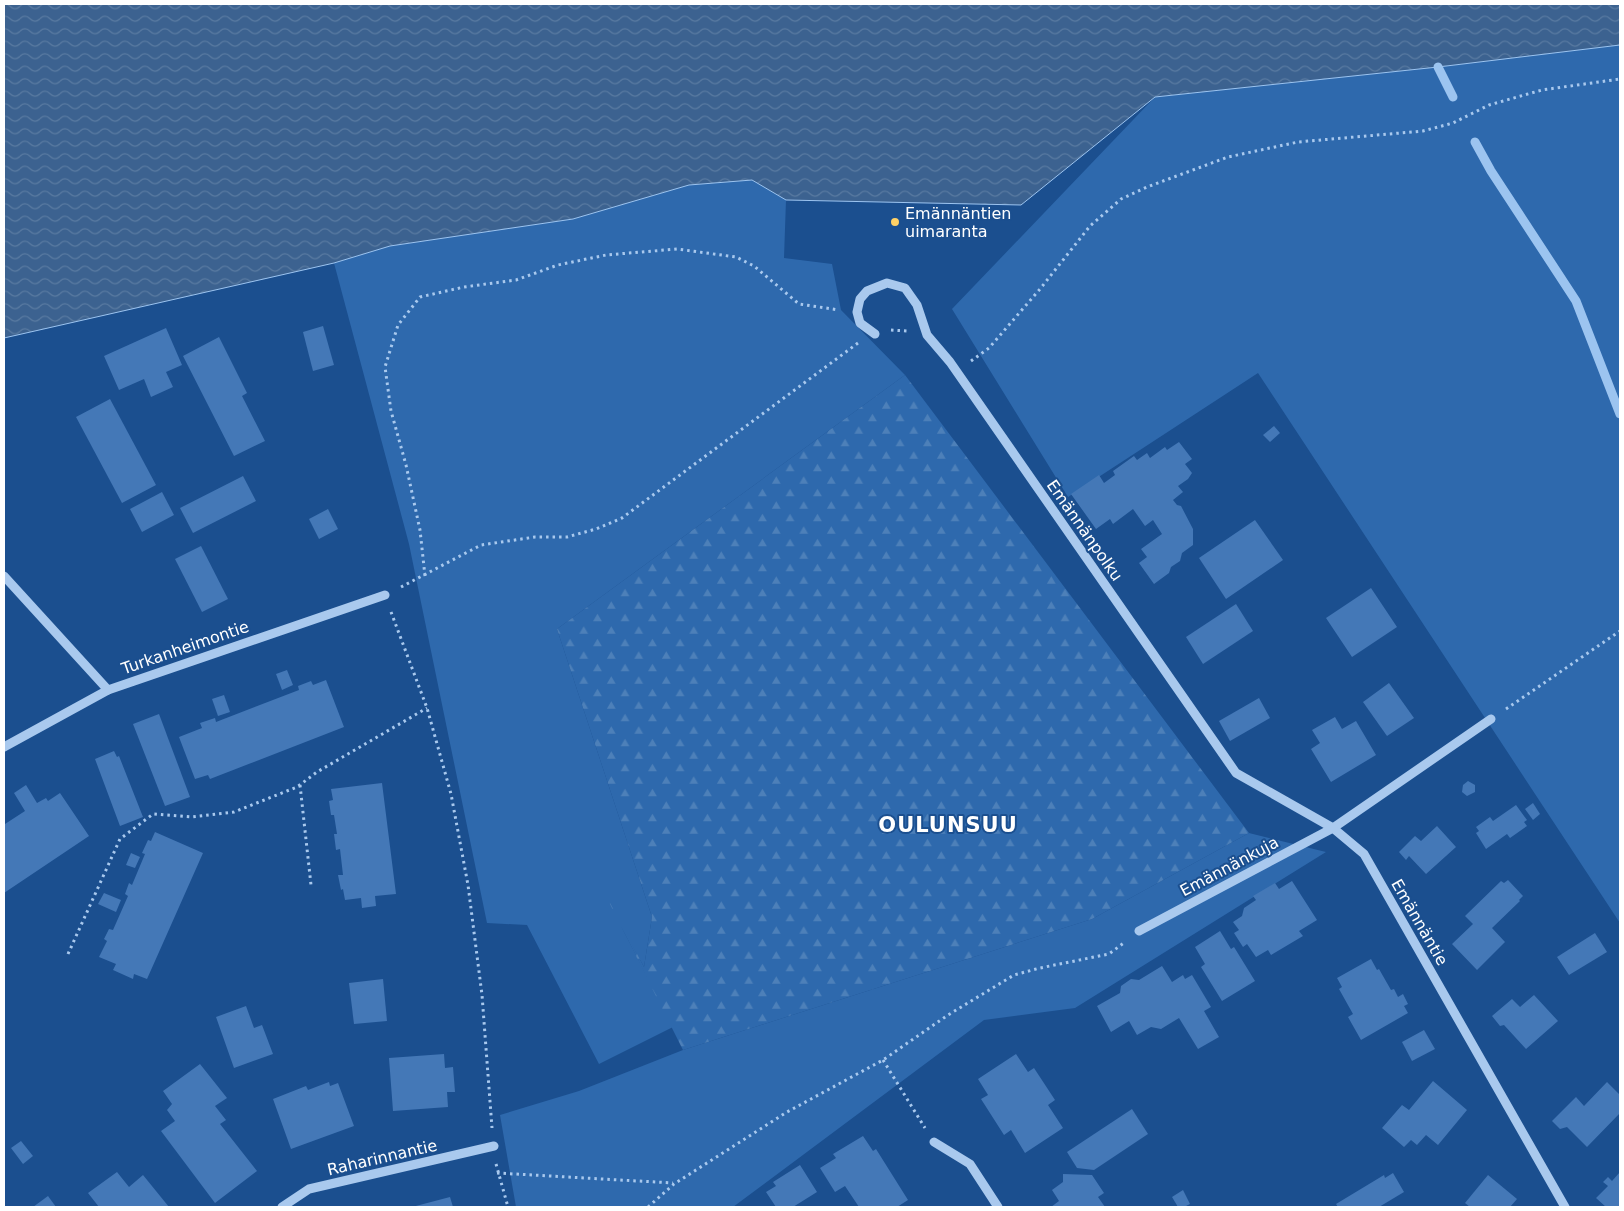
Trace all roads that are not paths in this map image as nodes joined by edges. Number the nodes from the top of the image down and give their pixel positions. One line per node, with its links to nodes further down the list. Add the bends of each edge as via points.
1 (875, 334): 7 (street, Emännänpolku, via 860,323 857,312 860,299 866,291 887,283 905,288 917,305 927,335 950,362 1236,773)
2 (4, 576): 4 (street)
3 (385, 596): 4 (street, Turkanheimontie)
4 (108, 690): 6 (street, Turkanheimontie)
5 (1491, 719): 7 (street)
6 (4, 747)
7 (1334, 828): 8 (street, Emännänkuja); 13 (street, Emännäntie, via 1364,854)
8 (1139, 931)
9 (934, 1142): 12 (street, via 970,1164)
10 (494, 1146): 11 (street, Raharinnantie, via 309,1189)
11 (282, 1207)
12 (998, 1207)
13 (1565, 1207)

